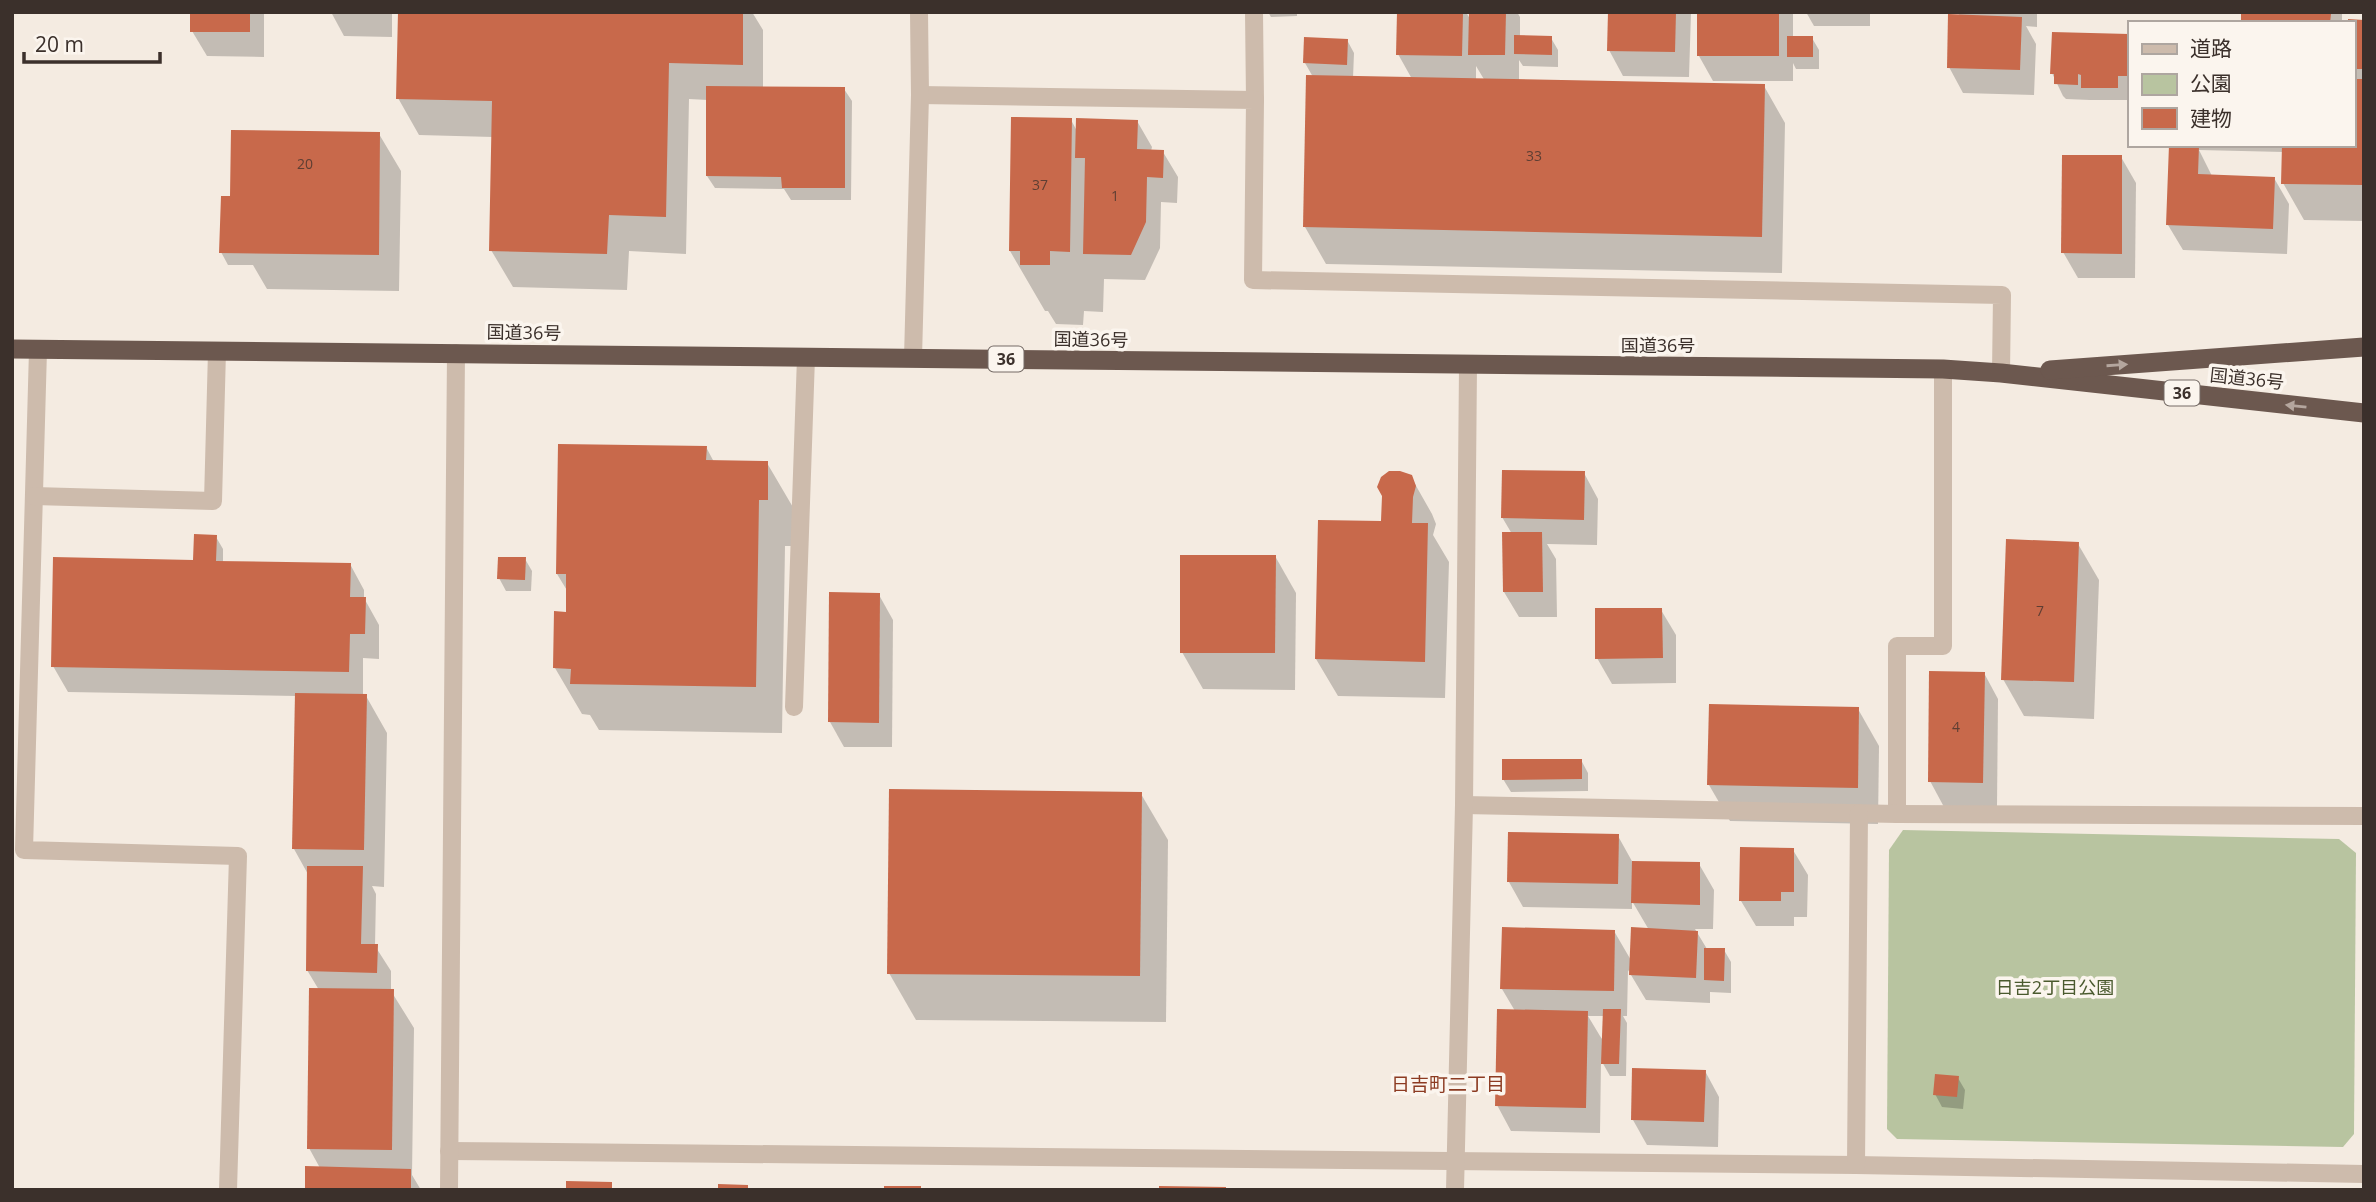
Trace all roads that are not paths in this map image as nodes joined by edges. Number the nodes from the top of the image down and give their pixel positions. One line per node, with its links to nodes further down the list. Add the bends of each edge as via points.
1 (919, 12): 3 (street)
2 (1254, 12): 4 (street)
3 (920, 95): 4 (street); 11 (street)
4 (1255, 100): 14 (street, via 1252,280 2002,295)
5 (2364, 347): 14 (highway, 国道36号 / 36, one-way to 5)
6 (12, 349): 7 (highway, 国道36号 / 36)
7 (38, 350): 8 (highway, 国道36号 / 36); 16 (street)
8 (217, 351): 9 (highway, 国道36号 / 36); 16 (street, via 213,501)
9 (456, 353): 10 (highway, 国道36号 / 36); 22 (street)
10 (806, 357): 11 (highway, 国道36号 / 36); 17 (street)
11 (913, 358): 12 (highway, 国道36号 / 36)
12 (1468, 366): 13 (highway, 国道36号 / 36); 18 (street)
13 (1943, 369): 14 (highway, 国道36号 / 36); 20 (street, via 1943,646 1897,646)
14 (2001, 373): 15 (highway, 国道36号 / 36, one-way to 14)
15 (2364, 413)
16 (34, 496): 26 (street, via 24,850 237,856)
17 (794, 707)
18 (1464, 805): 19 (street); 23 (street)
19 (1859, 813): 20 (street); 24 (street)
20 (1897, 814): 21 (street)
21 (2364, 816)
22 (449, 1151): 23 (street); 27 (street)
23 (1455, 1162): 24 (street); 28 (street)
24 (1856, 1165): 25 (street)
25 (2364, 1174)
26 (228, 1190)
27 (449, 1190)
28 (1455, 1190)

